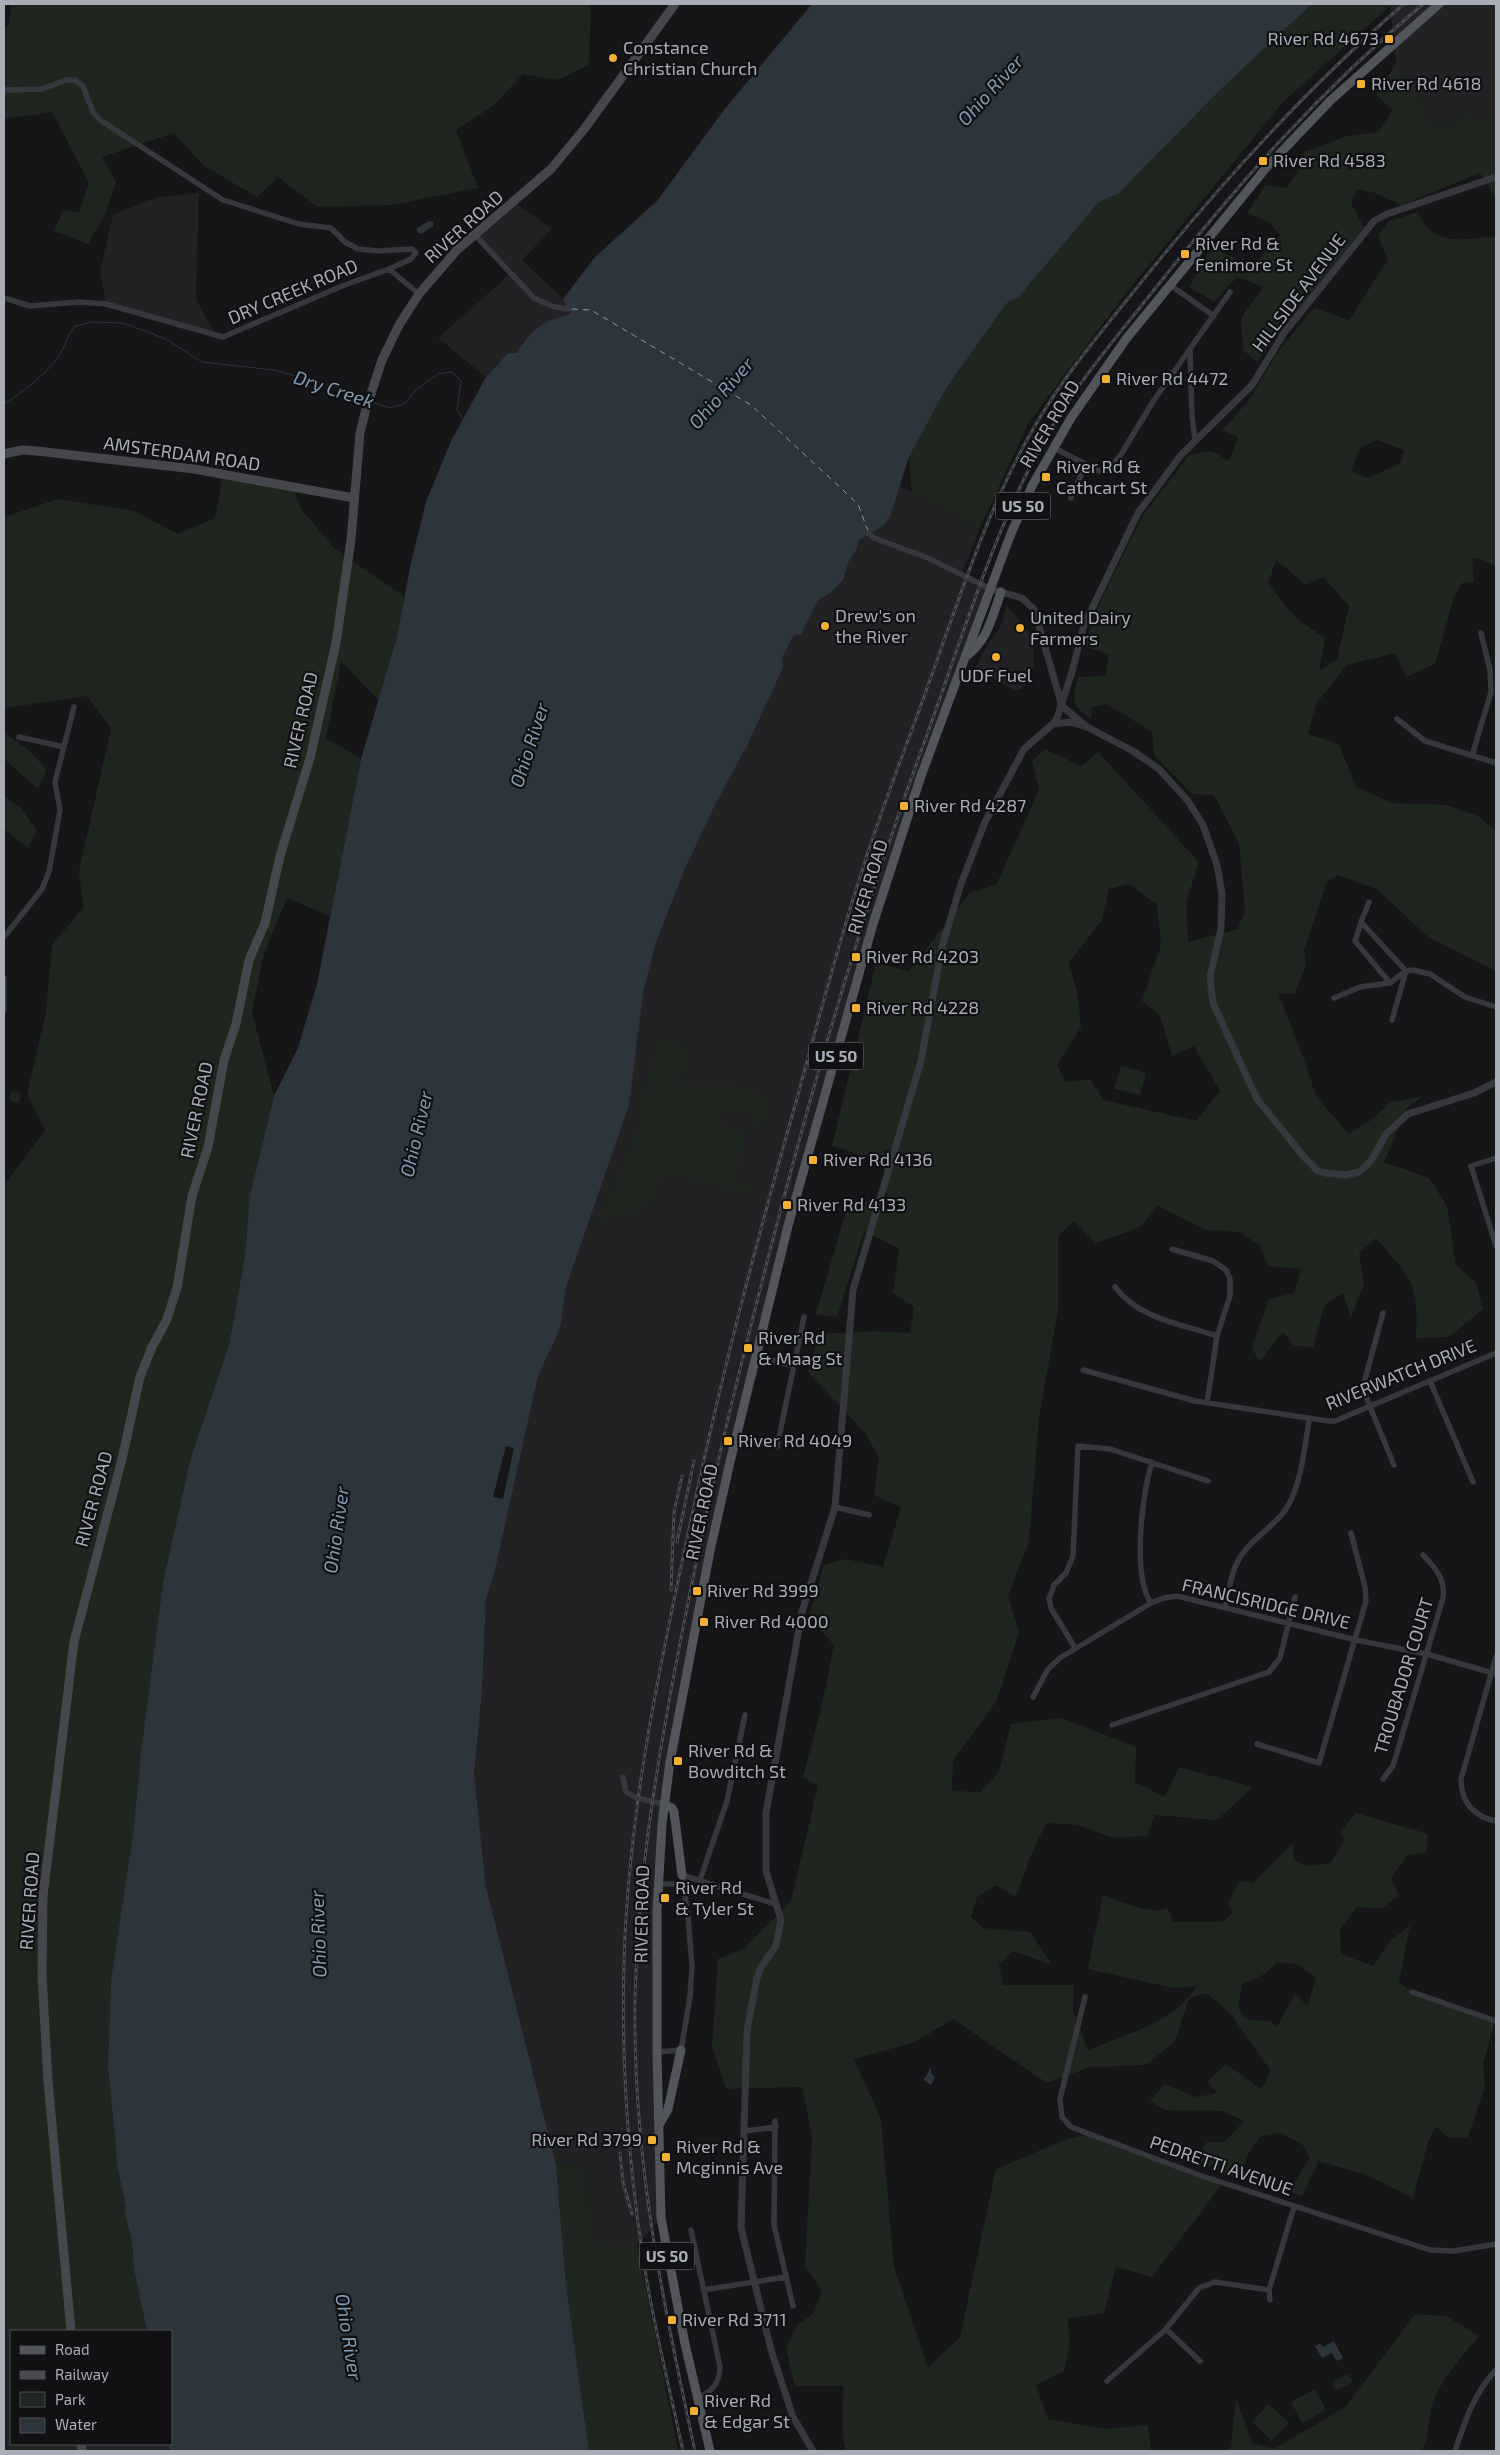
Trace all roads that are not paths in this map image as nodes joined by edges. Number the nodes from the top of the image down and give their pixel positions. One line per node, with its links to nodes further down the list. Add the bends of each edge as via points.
1 (675, 4): 5 (main road, RIVER ROAD, via 589,123 551,169)
2 (1439, 4): 7 (main road, RIVER ROAD / US 50, via 1368,65 1297,134 1234,205)
3 (4, 90): 6 (street, DRY CREEK ROAD, via 42,89 75,80 83,86 90,106 100,120 223,200 299,224 332,228 345,242 358,249 415,251 415,257)
4 (1496, 177): 14 (street, HILLSIDE AVENUE, via 1374,221 1284,333 1246,392)
5 (474, 234): 9 (main road, RIVER ROAD); 11 (street, via 534,298 554,307)
6 (389, 269): 9 (street); 10 (street, DRY CREEK ROAD, via 223,337 106,304 79,302 30,306)
7 (1170, 285): 12 (street); 15 (main road, RIVER ROAD / US 50, via 1107,363)
8 (1230, 292): 12 (street)
9 (418, 294): 18 (main road, RIVER ROAD, via 399,325 371,390 360,434)
10 (4, 298)
11 (569, 309)
12 (1214, 316): 13 (street)
13 (1190, 351): 14 (street); 17 (street, via 1108,470 1102,471)
14 (1195, 440): 26 (street, HILLSIDE AVENUE, via 1180,455 1138,513 1084,625)
15 (1054, 448): 17 (street); 21 (main road, RIVER ROAD / US 50, via 1020,512)
16 (4, 454): 18 (main road, AMSTERDAM ROAD, via 37,451 194,469)
17 (1086, 464): 19 (street)
18 (354, 498): 109 (main road, RIVER ROAD, via 336,644 310,758 280,856 265,923 249,960 236,1024 224,1060 208,1147 192,1196 177,1288 167,1319 140,1376 122,1459 74,1642 43,1896 42,1976 48,2081)
19 (1071, 498)
20 (868, 532): 21 (street, via 874,538 928,558)
21 (991, 589): 22 (street); 24 (main road, RIVER ROAD / US 50)
22 (1001, 592): 24 (main road, via 984,638 978,648); 25 (street, via 1022,598 1034,609)
23 (1481, 633): 34 (street, via 1490,670 1490,692)
24 (965, 657): 55 (main road, RIVER ROAD / US 50, via 921,776 873,924)
25 (1055, 682): 26 (street); 27 (street)
26 (1069, 682): 27 (street, HILLSIDE AVENUE)
27 (1062, 706): 30 (street, HILLSIDE AVENUE); 31 (street)
28 (74, 707): 33 (street)
29 (1397, 720): 34 (street, via 1425,741)
30 (1053, 724): 31 (street, via 1070,722); 67 (street, HILLSIDE AVENUE, via 1024,749 985,822 961,884 942,947 920,1061 853,1290)
31 (1087, 727): 46 (street, via 1159,769 1188,801 1203,825 1214,852 1222,894 1221,929 1210,976 1212,1003 1257,1099 1318,1171 1339,1176 1359,1172 1371,1161 1386,1134 1408,1114 1474,1093)
32 (19, 737): 33 (street)
33 (64, 747): 38 (street, via 55,782 59,819 47,879)
34 (1472, 756): 35 (street)
35 (1496, 763)
36 (1369, 902): 37 (street)
37 (1361, 922): 39 (street); 41 (street, via 1355,941)
38 (4, 937)
39 (1406, 971): 41 (street); 43 (street, via 1430,974 1465,997); 45 (street)
40 (4, 978): 44 (street)
41 (1390, 983): 42 (street, via 1360,987)
42 (1334, 998)
43 (1496, 1007)
44 (4, 1009)
45 (1392, 1020)
46 (1496, 1082)
47 (1496, 1158): 48 (street, via 1471,1166)
48 (1496, 1246)
49 (1172, 1249): 53 (street, via 1213,1261 1226,1270 1231,1284 1230,1296)
50 (1115, 1286): 53 (street, via 1142,1312)
51 (1383, 1313): 60 (street, via 1365,1375 1364,1390)
52 (804, 1317): 56 (street)
53 (1217, 1336): 59 (street)
54 (1496, 1353): 58 (street, RIVERWATCH DRIVE)
55 (755, 1355): 56 (street); 86 (main road, RIVER ROAD / US 50, via 710,1551)
56 (793, 1366): 62 (street)
57 (1083, 1370): 59 (street, RIVERWATCH DRIVE)
58 (1430, 1381): 60 (street, RIVERWATCH DRIVE); 66 (street)
59 (1207, 1404): 61 (street, RIVERWATCH DRIVE)
60 (1370, 1406): 61 (street, RIVERWATCH DRIVE, via 1335,1421); 64 (street)
61 (1309, 1420): 73 (street, via 1302,1463 1291,1498 1280,1516 1238,1559)
62 (777, 1447)
63 (1152, 1462): 65 (street); 72 (street, via 1144,1489 1141,1567 1143,1584); 76 (street, via 1110,1449 1078,1446 1073,1556 1070,1567 1054,1585 1049,1599)
64 (1394, 1465)
65 (1208, 1480)
66 (1472, 1482)
67 (835, 1507): 68 (street); 91 (street, HILLSIDE AVENUE, via 802,1612 769,1792 765,1858)
68 (869, 1515)
69 (1351, 1533): 75 (street, via 1366,1594)
70 (1423, 1555): 77 (street, TROUBADOR COURT, via 1440,1574 1444,1588)
71 (1296, 1597): 74 (street)
72 (1151, 1603): 73 (street, FRANCISRIDGE DRIVE, via 1177,1596); 76 (street, FRANCISRIDGE DRIVE)
73 (1225, 1607): 74 (street, FRANCISRIDGE DRIVE)
74 (1289, 1623): 75 (street, FRANCISRIDGE DRIVE); 82 (street, via 1280,1658 1269,1672)
75 (1356, 1640): 77 (street, FRANCISRIDGE DRIVE); 83 (street, via 1319,1763)
76 (1075, 1648): 80 (street, FRANCISRIDGE DRIVE, via 1048,1669)
77 (1427, 1654): 79 (street, FRANCISRIDGE DRIVE); 85 (street, TROUBADOR COURT, via 1393,1766)
78 (1496, 1657): 79 (street)
79 (1494, 1674): 87 (street, via 1461,1779 1462,1793 1469,1806 1483,1817)
80 (1033, 1697)
81 (745, 1715): 89 (street, via 727,1801)
82 (1112, 1725)
83 (1257, 1744)
84 (623, 1777): 86 (street, via 626,1792)
85 (1383, 1779)
86 (664, 1804): 88 (main road, via 674,1812); 90 (main road, RIVER ROAD / US 50)
87 (1496, 1821)
88 (682, 1880): 89 (street); 90 (street); 95 (street, via 690,1926 692,1966)
89 (700, 1880): 91 (street)
90 (658, 1884): 96 (main road, RIVER ROAD / US 50)
91 (776, 1903): 98 (street, HILLSIDE AVENUE, via 781,1920 778,1939 757,1978 747,2030)
92 (1412, 1992): 94 (street)
93 (1085, 1997): 99 (street, PEDRETTI AVENUE, via 1060,2099 1067,2124 1075,2130)
94 (1496, 2021)
95 (681, 2050): 96 (street); 97 (main road, via 668,2109)
96 (657, 2052): 97 (main road, RIVER ROAD / US 50)
97 (658, 2127): 113 (main road, RIVER ROAD / US 50, via 661,2218)
98 (745, 2131): 102 (street, via 776,2124 774,2225); 103 (street, HILLSIDE AVENUE, via 741,2228)
99 (1294, 2207): 101 (street, PEDRETTI AVENUE, via 1437,2252); 105 (street)
100 (691, 2230): 104 (street)
101 (1496, 2244)
102 (786, 2278): 103 (street); 107 (street)
103 (754, 2282): 104 (street); 115 (street, HILLSIDE AVENUE, via 793,2417)
104 (703, 2290): 113 (street, via 720,2372 712,2389)
105 (1269, 2290): 106 (street); 108 (street, via 1215,2282 1199,2288)
106 (1270, 2300)
107 (792, 2306)
108 (1166, 2329): 110 (street); 112 (street)
109 (71, 2330)
110 (1200, 2361)
111 (1496, 2370): 116 (street, via 1470,2407)
112 (1107, 2381)
113 (698, 2398): 114 (main road, RIVER ROAD / US 50)
114 (710, 2451)
115 (813, 2451)
116 (1455, 2451)

